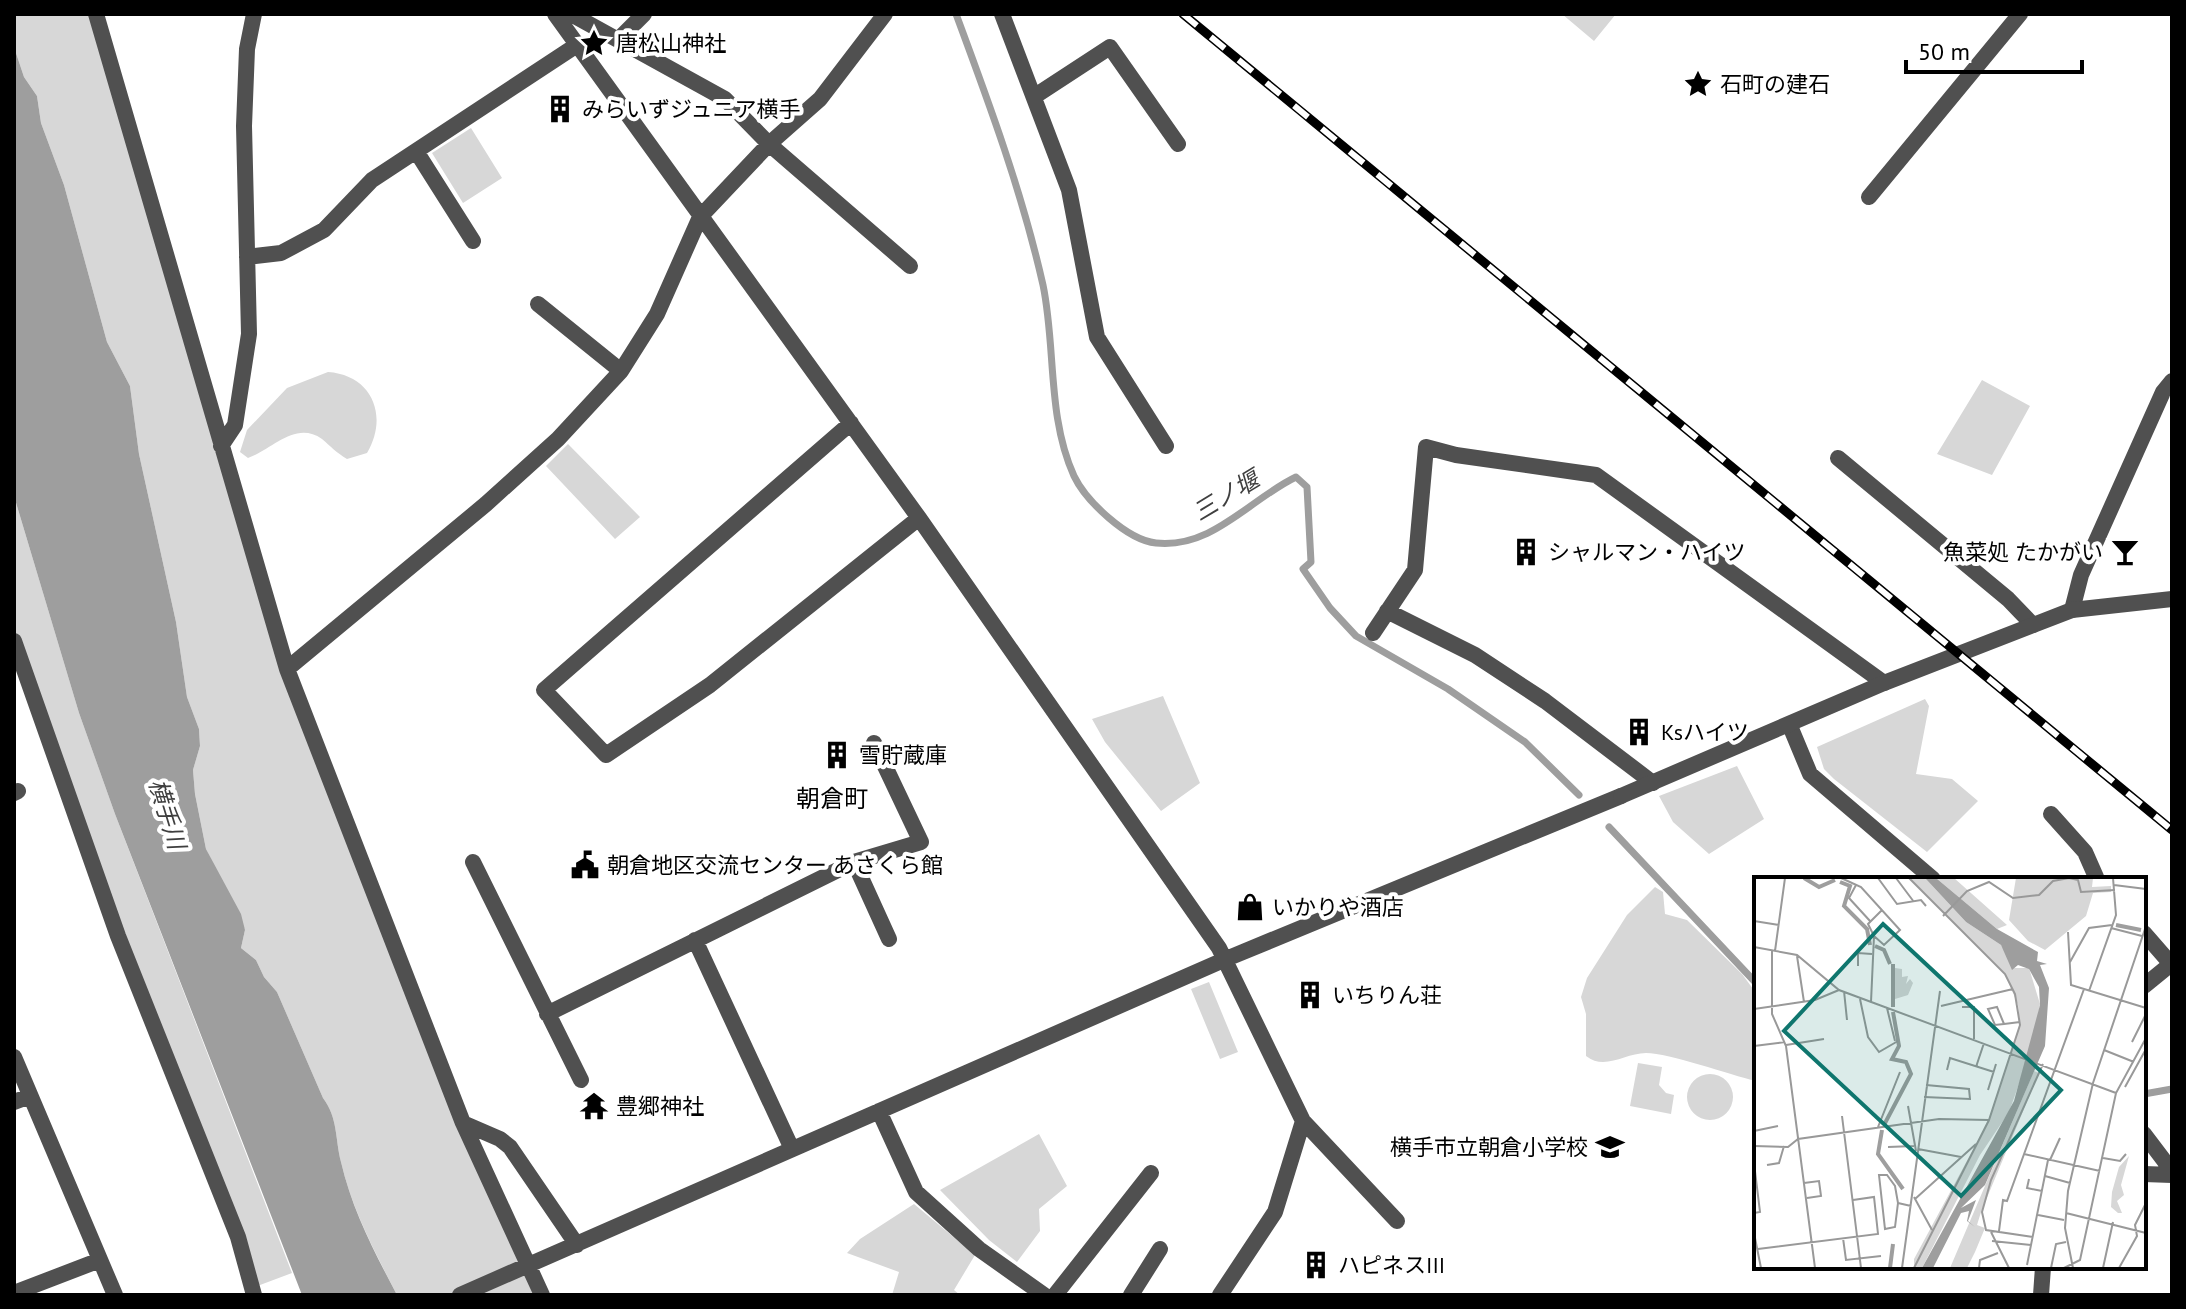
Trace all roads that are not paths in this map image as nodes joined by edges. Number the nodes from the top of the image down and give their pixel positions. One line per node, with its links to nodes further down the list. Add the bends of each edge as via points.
1 (96, 14): 24 (street)
2 (254, 14): 18 (street, via 244,126)
3 (555, 14): 10 (street)
4 (571, 14): 9 (street)
5 (644, 14): 9 (street)
6 (885, 14): 12 (street, via 820,99)
7 (1002, 14): 11 (street)
8 (2020, 14): 15 (street)
9 (618, 40): 12 (street, via 725,99)
10 (577, 45): 14 (street); 16 (street)
11 (1035, 96): 13 (street, via 1110,47); 25 (street, via 1069,190 1097,337)
12 (769, 144): 16 (street); 19 (street)
13 (1178, 144)
14 (416, 151): 17 (street); 18 (street, via 372,180 324,230 281,253)
15 (1869, 197)
16 (700, 217): 21 (street, via 657,314); 23 (street)
17 (473, 241)
18 (247, 257): 24 (street, via 249,334 235,425)
19 (910, 266)
20 (538, 304): 21 (street)
21 (621, 371): 34 (street, via 496,495)
22 (2172, 381): 29 (street, via 2081,575)
23 (851, 423): 27 (street); 27 (street, via 544,690 606,755 710,685)
24 (221, 446): 34 (street)
25 (1166, 446)
26 (1838, 458): 31 (street)
27 (919, 518): 47 (street)
28 (2172, 599): 29 (street)
29 (2072, 610): 31 (street)
30 (1387, 611): 32 (street); 35 (street, via 1415,570 1426,447 1596,475); 38 (street, via 1475,655)
31 (2033, 625): 35 (street)
32 (1373, 633)
33 (14, 641): 71 (street, via 118,936 238,1237)
34 (287, 669): 57 (street)
35 (1884, 683): 36 (street)
36 (1790, 726): 38 (street); 42 (street, via 1810,774)
37 (874, 743): 41 (street, via 921,842)
38 (1653, 783): 47 (street)
39 (2051, 814): 43 (street, via 2085,852)
40 (473, 862): 50 (street)
41 (854, 862): 45 (street); 46 (street)
42 (1931, 877)
43 (2096, 877)
44 (2146, 935): 48 (street)
45 (889, 939)
46 (695, 940): 50 (street); 59 (street)
47 (1226, 959): 55 (street); 56 (street)
48 (2172, 964): 49 (street)
49 (2146, 984)
50 (547, 1014): 52 (street)
51 (14, 1057): 53 (street)
52 (581, 1080)
53 (30, 1096): 54 (street); 66 (street)
54 (14, 1102)
55 (879, 1111): 59 (street); 74 (street, via 916,1192 979,1249)
56 (1303, 1121): 63 (street); 77 (street, via 1275,1212)
57 (463, 1123): 64 (street, via 510,1147); 67 (street)
58 (2146, 1137): 61 (street)
59 (792, 1149): 64 (street)
60 (1151, 1173): 75 (street)
61 (2172, 1173): 62 (street)
62 (2146, 1174)
63 (1397, 1221)
64 (577, 1245): 67 (street)
65 (1160, 1249): 76 (street)
66 (100, 1260): 69 (street); 70 (street)
67 (531, 1265): 72 (street); 73 (street)
68 (2043, 1269): 78 (street)
69 (14, 1293)
70 (115, 1295)
71 (254, 1295)
72 (460, 1295)
73 (542, 1295)
74 (1044, 1295)
75 (1055, 1295)
76 (1131, 1295)
77 (1220, 1295)
78 (2041, 1295)

